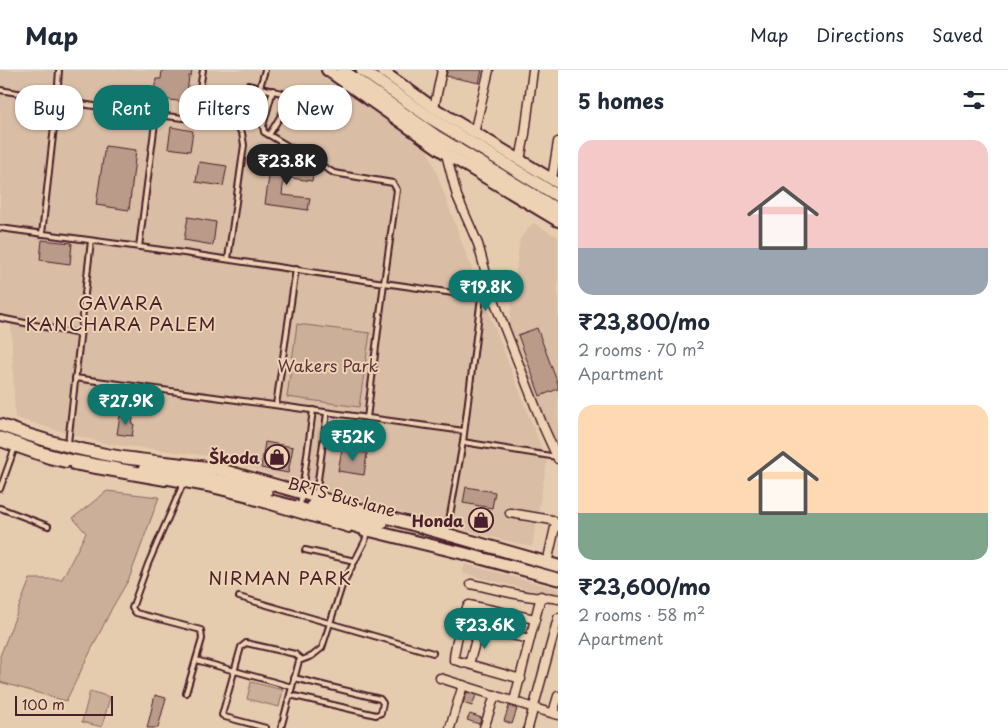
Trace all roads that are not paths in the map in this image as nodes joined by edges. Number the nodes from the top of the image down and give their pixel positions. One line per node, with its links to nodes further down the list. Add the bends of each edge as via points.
1 (59, 70): 12 (lane)
2 (203, 70): 13 (lane)
3 (265, 70): 14 (lane)
4 (327, 70): 11 (street)
5 (342, 70): 30 (main road, via 436,136)
6 (362, 70): 29 (main road, via 429,117)
7 (381, 70): 19 (street)
8 (442, 70): 19 (street)
9 (489, 70): 23 (street)
10 (533, 70): 27 (street)
11 (346, 83): 26 (street)
12 (58, 85)
13 (201, 85)
14 (261, 85)
15 (268, 89): 17 (lane)
16 (0, 90): 18 (lane)
17 (273, 90): 24 (lane, via 262,129); 24 (lane, via 290,95 292,100)
18 (15, 93)
19 (434, 108): 23 (street)
20 (54, 130): 33 (lane)
21 (154, 130): 35 (lane)
22 (240, 130): 36 (lane, via 244,140)
23 (474, 133): 27 (street)
24 (269, 135): 38 (lane, via 334,172 393,183 397,190)
25 (558, 142): 28 (street)
26 (446, 154): 31 (street); 39 (street)
27 (520, 160): 28 (street)
28 (555, 181)
29 (558, 196)
30 (558, 210)
31 (558, 221)
32 (0, 228): 33 (lane)
33 (42, 234): 34 (lane)
34 (91, 241): 35 (lane); 42 (lane)
35 (139, 247): 36 (lane)
36 (228, 259): 37 (lane)
37 (296, 270): 38 (lane); 44 (lane)
38 (384, 284): 40 (lane); 47 (lane)
39 (493, 296): 40 (lane); 56 (street)
40 (481, 297): 50 (lane)
41 (0, 318): 42 (lane)
42 (80, 334): 43 (lane)
43 (75, 378): 44 (lane); 54 (lane)
44 (276, 405): 45 (lane)
45 (313, 410): 46 (lane); 59 (lane)
46 (327, 412): 47 (lane); 61 (lane)
47 (367, 418): 50 (lane)
48 (0, 425): 54 (main road)
49 (0, 431): 59 (main road, BRTS Bus lane, via 74,454 222,481)
50 (464, 431): 52 (lane)
51 (0, 438): 57 (main road, via 68,460)
52 (462, 442): 56 (lane); 64 (lane)
53 (0, 444): 55 (lane)
54 (67, 446): 59 (main road, via 222,470)
55 (14, 450): 57 (lane, via 49,461); 58 (lane)
56 (557, 458)
57 (183, 484): 59 (main road, via 210,486); 83 (lane, via 132,608 136,613 201,630)
58 (0, 489)
59 (301, 505): 61 (main road); 61 (main road)
60 (0, 508): 63 (lane)
61 (314, 508): 64 (main road); 67 (lane, via 367,535); 69 (main road, BRTS Bus lane); 70 (main road, via 368,530)
62 (510, 513): 65 (street, via 554,521)
63 (48, 526)
64 (447, 534): 68 (main road)
65 (556, 536): 68 (street)
66 (305, 550): 67 (lane)
67 (355, 561): 77 (lane, via 341,590)
68 (552, 564)
69 (558, 572)
70 (558, 579)
71 (471, 584): 72 (street)
72 (541, 596): 74 (street); 76 (street)
73 (239, 597): 77 (lane)
74 (558, 599)
75 (558, 618): 96 (street)
76 (535, 619): 78 (street, via 468,605); 80 (street)
77 (331, 623): 81 (lane); 82 (lane, via 322,648)
78 (462, 625): 79 (street); 84 (street, via 454,658)
79 (479, 629): 80 (street); 84 (street)
80 (530, 639): 88 (street)
81 (433, 653)
82 (301, 659): 85 (lane, via 295,654 246,643 241,647); 86 (lane)
83 (196, 660): 85 (lane); 91 (lane)
84 (470, 664): 88 (street)
85 (234, 670): 90 (lane); 98 (lane, via 222,715)
86 (294, 678): 90 (lane); 92 (lane, via 380,699 382,710 376,715)
87 (440, 678): 89 (street)
88 (520, 679): 95 (street)
89 (463, 685): 93 (street); 100 (street)
90 (292, 687): 92 (lane)
91 (186, 693)
92 (290, 695): 99 (lane)
93 (495, 695): 95 (street); 101 (street)
94 (558, 696): 97 (street)
95 (514, 701): 96 (street)
96 (534, 708): 97 (street); 102 (street)
97 (556, 714)
98 (266, 728)
99 (281, 728)
100 (450, 728)
101 (484, 728)
102 (528, 728)

